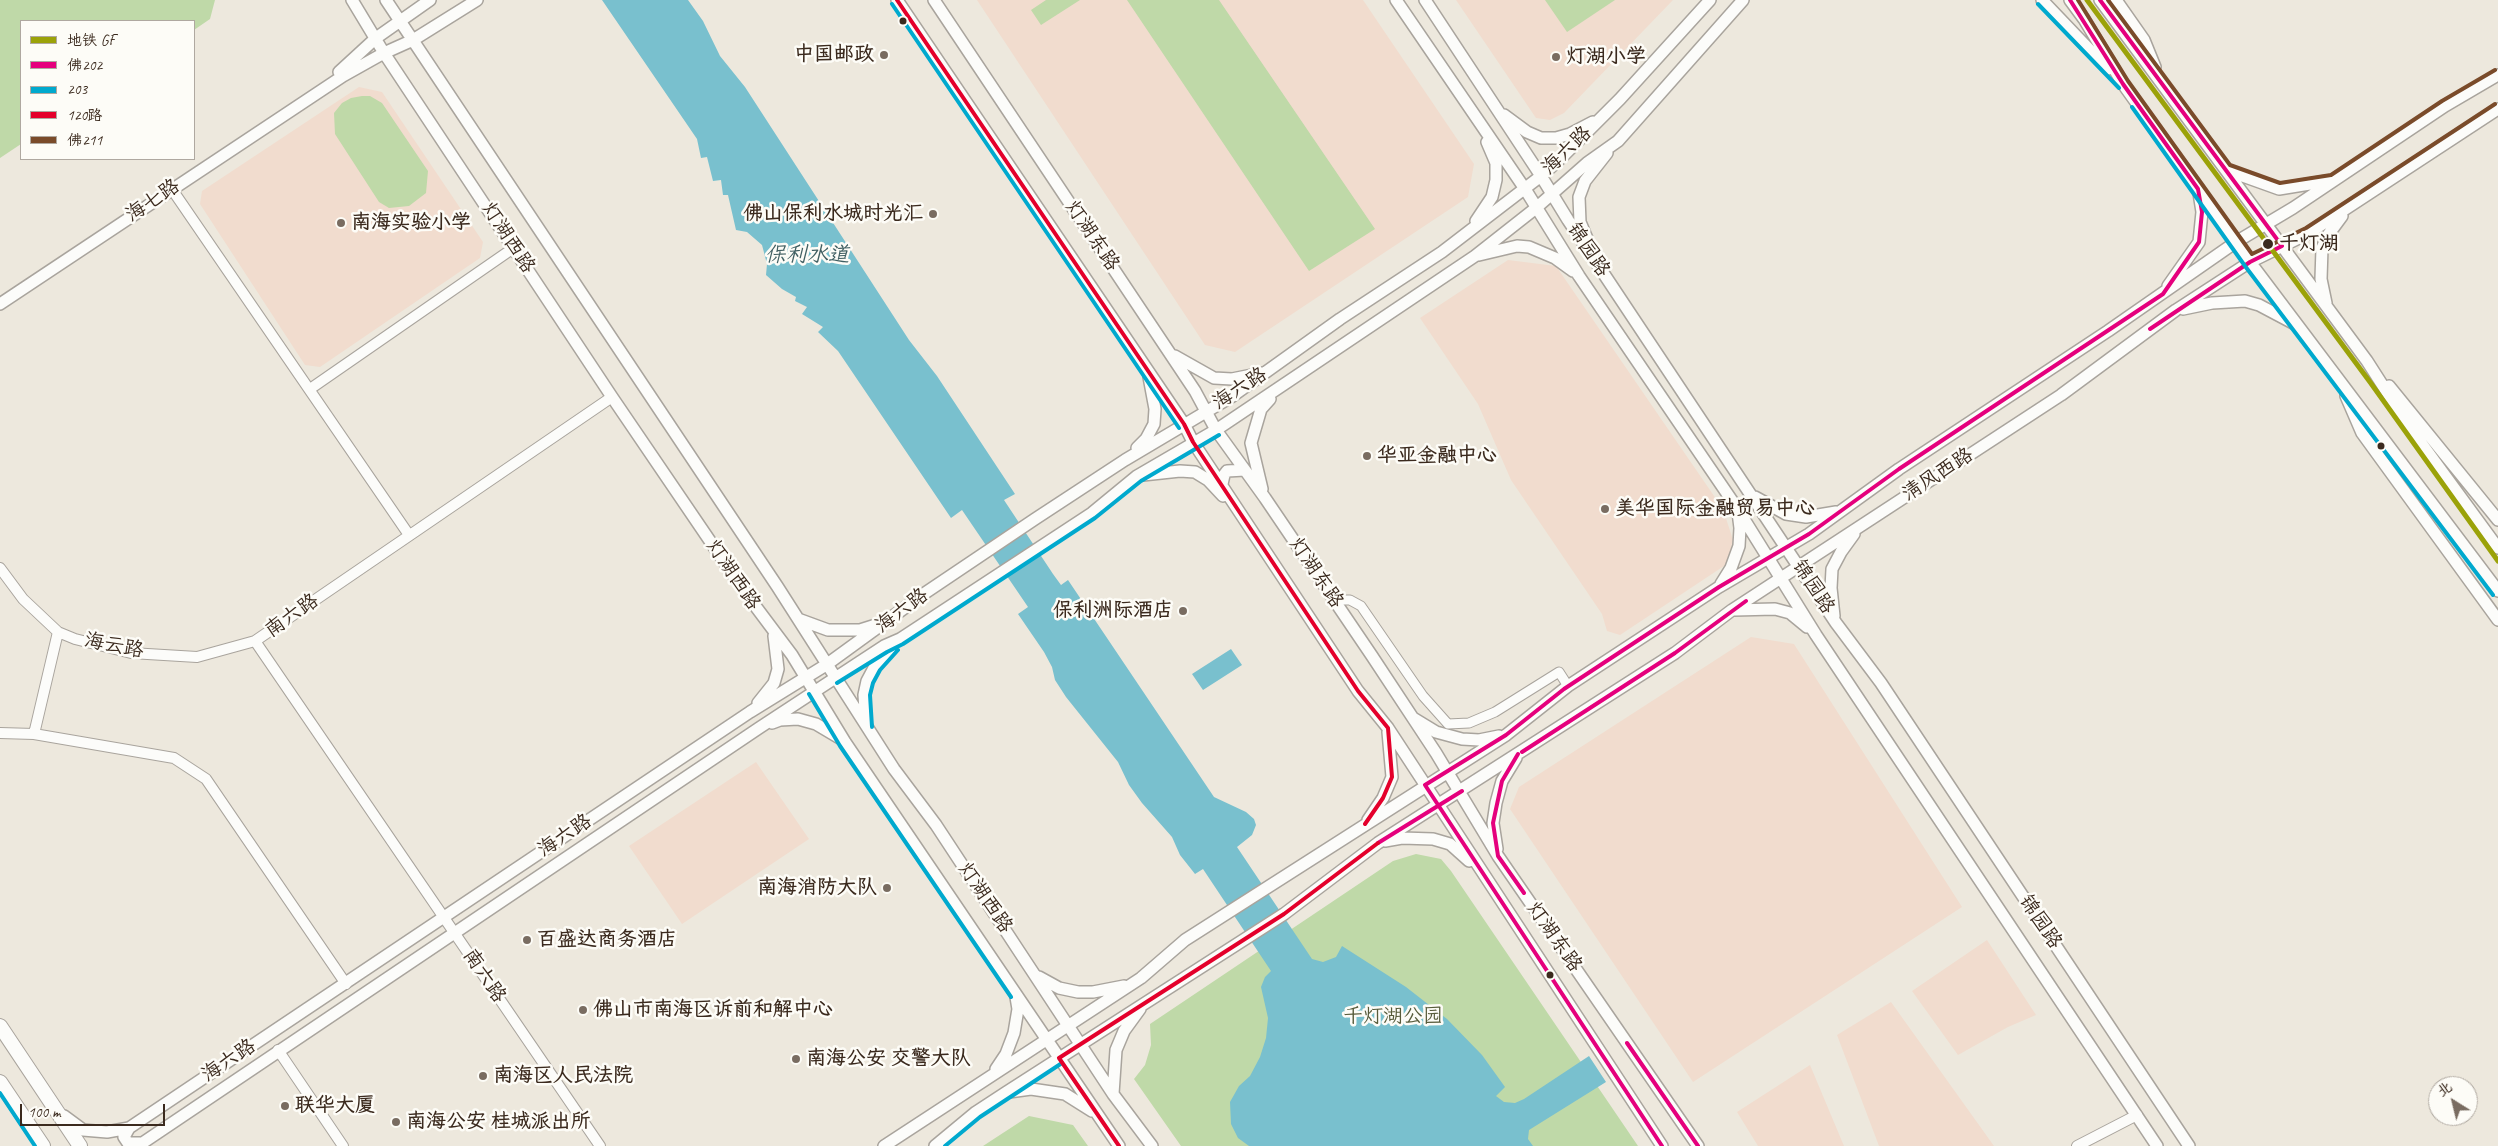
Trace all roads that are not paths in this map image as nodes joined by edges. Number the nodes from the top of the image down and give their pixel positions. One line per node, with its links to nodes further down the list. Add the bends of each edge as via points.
1 (352, 0): 16 (main road, 灯湖西路)
2 (386, 0): 15 (main road, 灯湖西路)
3 (430, 0): 15 (main road, 海七路)
4 (476, 0): 17 (main road, 海七路)
5 (897, 0): 53 (main road, 灯湖东路)
6 (934, 0): 51 (main road, 灯湖东路)
7 (1396, 0): 25 (main road, 锦园路)
8 (1425, 0): 23 (main road, 锦园路)
9 (1710, 0): 24 (main road, 海六路)
10 (1743, 0): 26 (main road, 海六路)
11 (2042, 0): 21 (main road)
12 (2070, 0): 21 (main road)
13 (2100, 0): 20 (main road)
14 (2116, 0): 20 (main road, via 2144,40)
15 (400, 21): 16 (main road, 海七路); 17 (main road, 灯湖西路)
16 (376, 38): 18 (main road, 灯湖西路); 30 (main road, 海七路, via 342,70)
17 (413, 40): 18 (main road, 海七路); 85 (main road, 灯湖西路)
18 (384, 53): 30 (main road, 海七路); 40 (main road, 灯湖西路)
19 (2498, 75): 29 (main road, 清风西路, via 2445,106)
20 (2160, 80): 27 (main road)
21 (2122, 84): 32 (main road)
22 (2498, 108): 35 (main road, 清风西路)
23 (1498, 110): 24 (main road, via 1527,132 1541,138 1570,134); 28 (main road, 锦园路)
24 (1603, 116): 28 (main road, 海六路)
25 (1480, 124): 31 (main road, 锦园路); 37 (main road, via 1496,163 1496,180 1492,197)
26 (1618, 141): 33 (main road, 海六路); 43 (main road, via 1585,181 1579,197 1580,222)
27 (2226, 170): 29 (main road, via 2279,189); 36 (main road)
28 (1541, 176): 31 (main road, 海六路); 33 (main road, 锦园路)
29 (2333, 181): 36 (main road, 清风西路)
30 (170, 187): 46 (main road, 海七路); 47 (main road, 海七路); 57 (street)
31 (1526, 188): 34 (main road, 锦园路); 37 (main road, 海六路)
32 (2198, 189): 38 (main road); 45 (main road, via 2202,212 2199,242)
33 (1551, 195): 34 (main road, 海六路); 43 (main road, 锦园路)
34 (1536, 208): 41 (main road, 海六路); 44 (main road, 锦园路)
35 (2348, 209): 39 (main road, 清风西路); 48 (main road, via 2322,248 2321,279)
36 (2267, 224): 38 (main road, 清风西路); 39 (main road)
37 (1465, 234): 54 (main road, 海六路)
38 (2236, 242): 42 (main road); 45 (main road, 清风西路)
39 (2282, 246): 42 (main road, 清风西路); 48 (main road)
40 (515, 247): 57 (street); 58 (main road, 灯湖西路)
41 (1475, 256): 44 (main road, via 1517,246 1529,247 1555,258); 56 (main road, 海六路)
42 (2250, 262): 49 (main road, 清风西路); 50 (main road)
43 (1597, 264): 67 (main road, 锦园路)
44 (1579, 276): 69 (main road, 锦园路)
45 (2163, 294): 70 (main road, 清风西路, via 1899,469)
46 (0, 298)
47 (0, 304)
48 (2327, 307): 52 (main road)
49 (2176, 310): 50 (main road, via 2245,301); 73 (main road, 清风西路, via 2060,395)
50 (2298, 326): 55 (main road)
51 (1169, 352): 54 (main road, via 1214,378 1232,379); 59 (main road, 灯湖东路)
52 (2367, 361): 72 (main road); 76 (main road, via 2408,425)
53 (1147, 368): 60 (main road, 灯湖东路); 63 (main road, via 1156,409 1154,424 1146,439)
54 (1268, 371): 59 (main road, 海六路)
55 (2338, 378): 82 (main road); 86 (main road, via 2362,433)
56 (1281, 387): 61 (main road, 海六路); 68 (main road, via 1261,409 1251,443)
57 (310, 389): 74 (street)
58 (612, 397): 74 (street, 南六路); 90 (main road, 灯湖西路)
59 (1207, 411): 60 (main road, 海六路); 61 (main road, 灯湖东路)
60 (1184, 424): 62 (main road, 灯湖东路); 63 (main road, 海六路)
61 (1216, 430): 62 (main road, 海六路); 64 (main road, 灯湖东路)
62 (1193, 442): 65 (main road, 海六路); 66 (main road, 灯湖东路)
63 (1125, 460): 87 (main road, 海六路, via 925,592)
64 (1245, 470): 66 (main road, via 1227,471); 68 (main road, 灯湖东路)
65 (1137, 476): 71 (main road, via 1173,471 1195,472 1208,480); 92 (main road, 海六路, via 1092,513)
66 (1222, 484): 71 (main road, 灯湖东路)
67 (1752, 495): 70 (main road, via 1786,514 1826,515); 75 (main road, 锦园路)
68 (1265, 498): 83 (main road, 灯湖东路)
69 (1737, 508): 77 (main road, 锦园路); 81 (main road, via 1739,546)
70 (1845, 510): 75 (main road, 清风西路)
71 (1241, 514): 103 (main road, 灯湖东路, via 1358,691)
72 (2498, 520)
73 (1861, 526): 78 (main road, 清风西路); 88 (main road, via 1840,552 1832,569 1831,601)
74 (409, 535): 93 (street, 南六路)
75 (1788, 548): 77 (main road, 清风西路); 78 (main road, 锦园路)
76 (2498, 548)
77 (1769, 559): 80 (main road, 锦园路); 81 (main road, 清风西路)
78 (1799, 566): 80 (main road, 清风西路); 88 (main road, 锦园路)
79 (0, 568): 89 (street, 海云路, via 23,599)
80 (1782, 577): 84 (main road, 清风西路); 91 (main road, 锦园路)
81 (1719, 587): 97 (main road, 清风西路)
82 (2498, 592)
83 (1335, 600): 97 (street, via 1350,600 1361,606 1422,696 1448,724 1470,723 1495,712 1559,672); 100 (main road, 灯湖东路)
84 (1732, 610): 91 (main road, via 1775,609 1796,617); 108 (main road, 清风西路, via 1675,653)
85 (798, 619): 87 (main road, via 820,628 841,630 860,630); 94 (main road, 灯湖西路)
86 (2498, 620)
87 (888, 622): 94 (main road, 海六路)
88 (1836, 623): 151 (main road, 锦园路, via 1881,683)
89 (58, 632): 93 (street, 海云路, via 131,653 197,657); 105 (street)
90 (774, 634): 95 (main road, 灯湖西路); 99 (main road, via 778,669 774,683)
91 (1816, 635): 136 (main road)
92 (900, 639): 96 (main road, 海六路); 101 (main road, via 885,652 867,681 864,695)
93 (255, 641): 117 (street, 南六路)
94 (826, 665): 95 (main road, 海六路); 96 (main road, 灯湖西路)
95 (806, 678): 98 (main road, 灯湖西路); 99 (main road, 海六路)
96 (834, 678): 98 (main road, 海六路); 101 (main road, 灯湖西路)
97 (1568, 686): 106 (main road, 清风西路)
98 (814, 691): 102 (main road, 海六路); 107 (main road, 灯湖西路)
99 (750, 712): 117 (main road, 海六路)
100 (1409, 715): 106 (main road, via 1436,732 1462,739 1479,740); 109 (main road, 灯湖东路)
101 (866, 727): 119 (main road, 灯湖西路)
102 (759, 728): 107 (main road, via 780,720 798,719 816,724); 118 (main road, 海六路)
103 (1388, 728): 110 (main road, 灯湖东路); 113 (main road, via 1392,778)
104 (0, 733): 105 (street)
105 (34, 734): 120 (street, via 174,758 206,779)
106 (1506, 735): 109 (main road, 清风西路)
107 (845, 742): 122 (main road, 灯湖西路)
108 (1518, 754): 111 (main road, 清风西路); 115 (main road, via 1502,782 1496,803 1493,823)
109 (1448, 773): 110 (main road, 清风西路); 111 (main road, 灯湖东路)
110 (1424, 786): 112 (main road, 灯湖东路); 113 (main road, 清风西路)
111 (1460, 792): 112 (main road, 清风西路); 115 (main road, 灯湖东路)
112 (1437, 805): 114 (main road, 清风西路); 116 (main road, 灯湖东路)
113 (1365, 824): 121 (main road, 清风西路, via 1185,940)
114 (1378, 843): 116 (main road, via 1402,838 1433,839 1450,844); 123 (main road, 清风西路, via 1284,914)
115 (1498, 856): 148 (main road, 灯湖东路)
116 (1478, 869): 147 (main road, 灯湖东路)
117 (444, 918): 118 (street, 南六路); 120 (main road, 海六路)
118 (454, 932): 128 (main road, 海六路); 142 (street, 南六路)
119 (1037, 976): 121 (main road, via 1059,988 1078,992); 124 (main road, 灯湖西路)
120 (346, 984): 137 (main road, 海六路)
121 (1131, 984): 124 (main road, 清风西路)
122 (1016, 993): 126 (main road, 灯湖西路); 130 (main road, via 1018,1009 1014,1033)
123 (1145, 1003): 127 (main road, 清风西路); 133 (main road, via 1124,1031 1116,1050)
124 (1068, 1025): 126 (main road, 清风西路); 127 (main road, 灯湖西路)
125 (0, 1026): 134 (highway)
126 (1045, 1040): 129 (main road, 灯湖西路); 130 (main road, 清风西路)
127 (1080, 1044): 129 (main road, 清风西路); 133 (main road, 灯湖西路)
128 (278, 1050): 138 (main road, 海六路); 141 (street)
129 (1059, 1058): 132 (main road, 清风西路); 135 (main road, 灯湖西路)
130 (993, 1074): 143 (main road, 清风西路)
131 (0, 1082): 139 (highway)
132 (1005, 1093): 135 (main road, via 1031,1089 1065,1094); 144 (main road, 清风西路)
133 (1113, 1094): 146 (main road, 灯湖西路)
134 (52, 1103): 137 (main road, 海六路, via 71,1123 83,1130 107,1132); 140 (highway)
135 (1096, 1113): 145 (main road, 灯湖西路)
136 (2136, 1115): 149 (street); 150 (main road)
137 (128, 1128): 138 (main road, via 124,1137 128,1143)
138 (139, 1145)
139 (43, 1146)
140 (80, 1146)
141 (343, 1146)
142 (600, 1146)
143 (884, 1146)
144 (934, 1146)
145 (1119, 1146)
146 (1152, 1146)
147 (1662, 1146)
148 (1698, 1146)
149 (2077, 1146)
150 (2157, 1146)
151 (2189, 1146)

